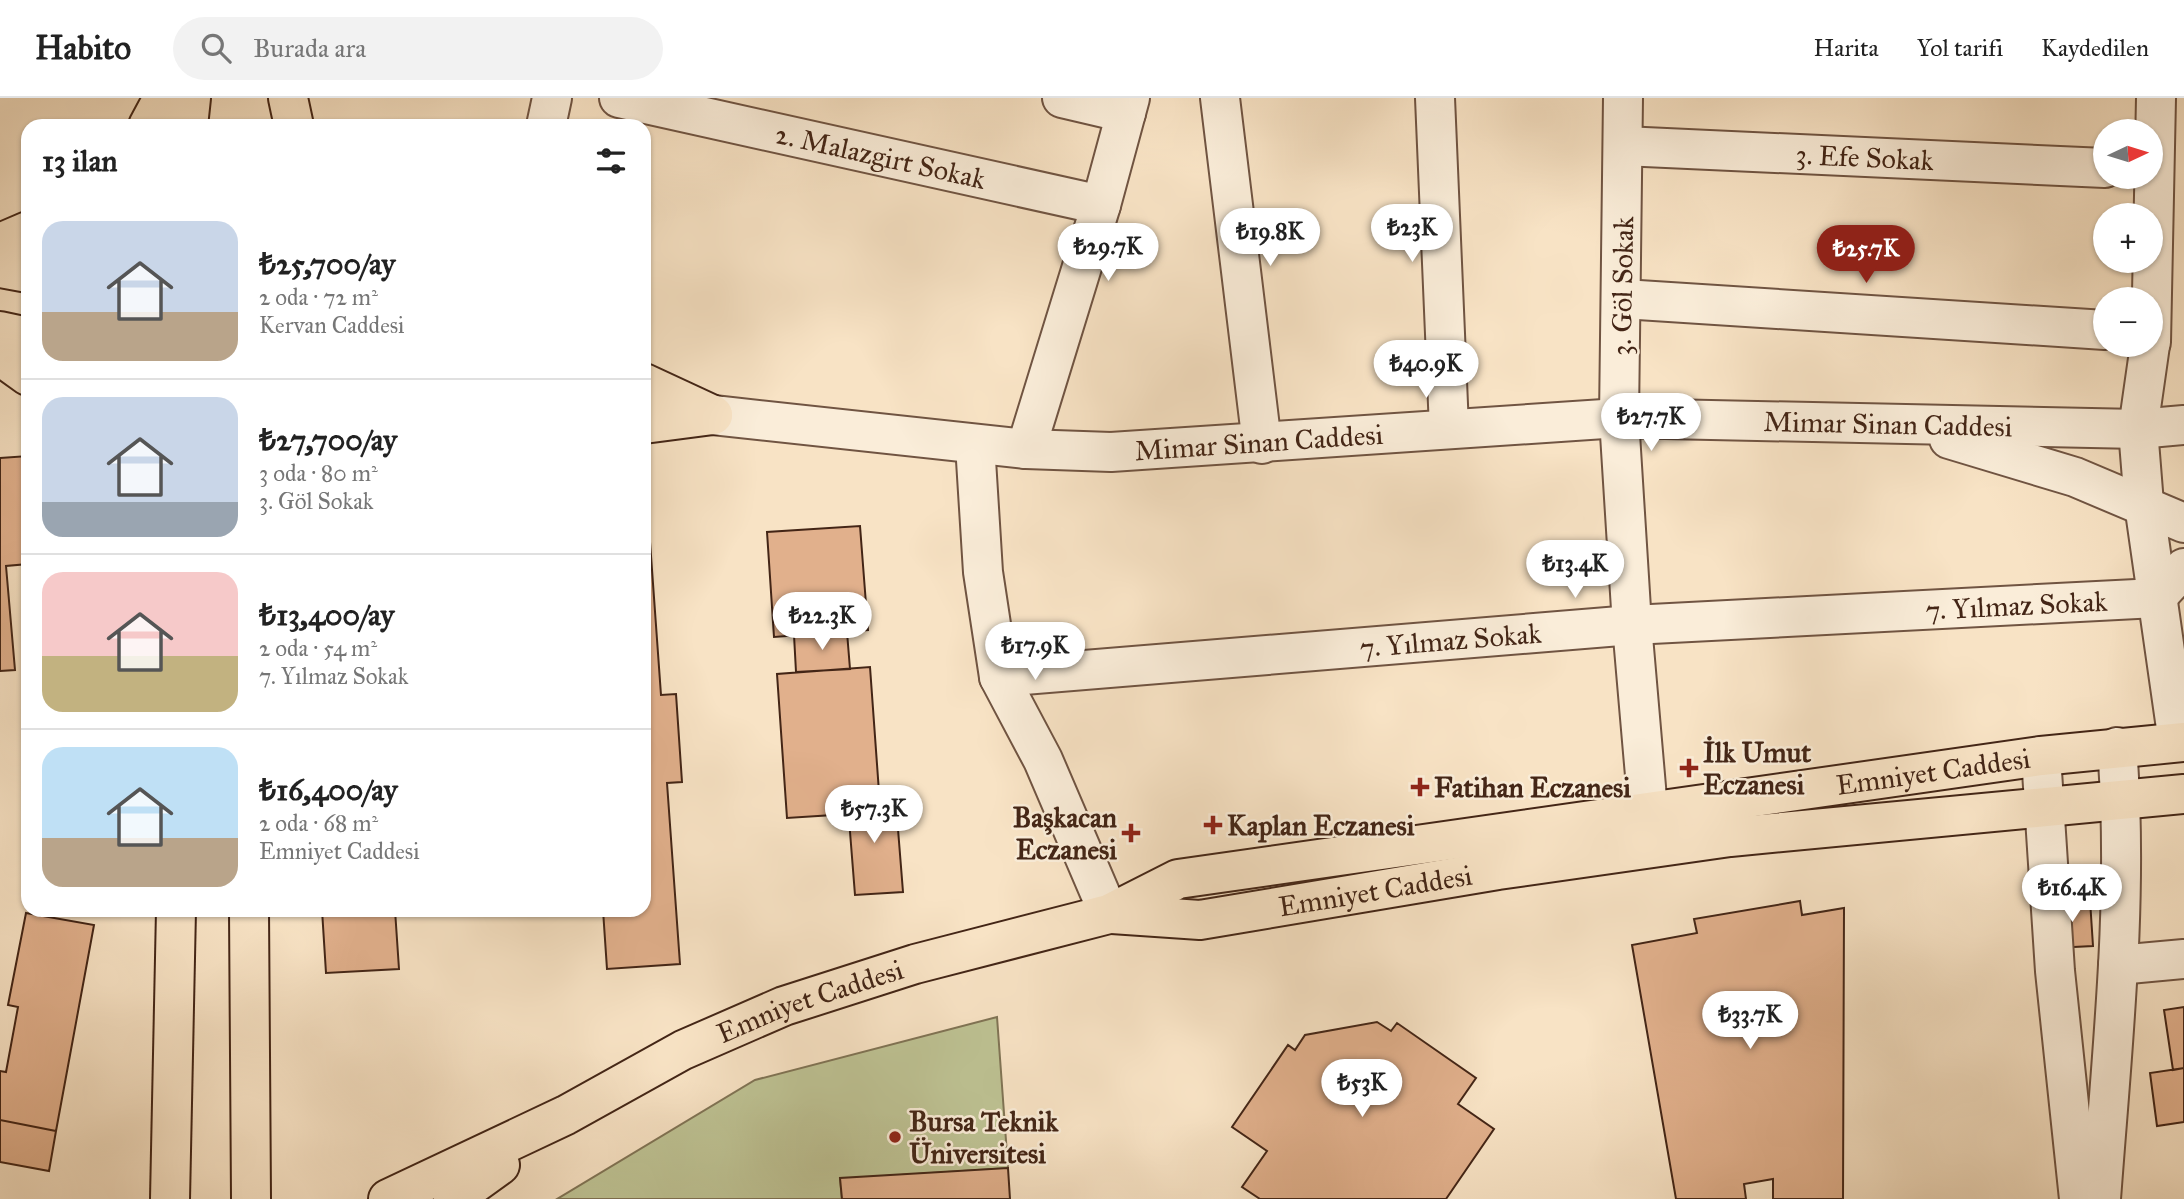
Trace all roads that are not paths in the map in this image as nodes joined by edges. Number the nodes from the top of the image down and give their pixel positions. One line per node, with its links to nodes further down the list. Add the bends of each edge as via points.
1 (163, 98): 13 (main road)
2 (191, 98): 14 (main road)
3 (281, 98): 15 (main road)
4 (288, 98): 16 (main road)
5 (552, 98): 17 (street)
6 (619, 98): 22 (street, 2. Malazgirt Sokak)
7 (1062, 98): 12 (street)
8 (1220, 98): 44 (street)
9 (1435, 98): 41 (street)
10 (1623, 98): 19 (street, 3. Göl Sokak)
11 (2156, 98): 18 (street)
12 (1128, 106): 22 (street)
13 (152, 119)
14 (189, 119)
15 (279, 119)
16 (293, 119)
17 (548, 119)
18 (2155, 119)
19 (1623, 146): 20 (street, 3. Efe Sokak); 28 (street, 3. Göl Sokak)
20 (2093, 168)
21 (2153, 189): 27 (street)
22 (1101, 205): 45 (street)
23 (21, 234): 24 (main road)
24 (0, 243)
25 (0, 268): 26 (main road)
26 (21, 272)
27 (2156, 287)
28 (1623, 299): 29 (street); 37 (street, 3. Göl Sokak)
29 (2093, 329)
30 (0, 331): 31 (main road)
31 (21, 336)
32 (0, 356): 34 (main road)
33 (2153, 357): 42 (street)
34 (21, 371)
35 (651, 386): 36 (main road)
36 (713, 415): 38 (main road); 43 (street, Mimar Sinan Caddesi)
37 (1619, 418): 39 (street, Mimar Sinan Caddesi); 41 (street, Mimar Sinan Caddesi); 50 (street, 3. Göl Sokak)
38 (651, 423)
39 (1877, 424): 42 (street, Mimar Sinan Caddesi); 46 (street, via 1962,441)
40 (2184, 425): 42 (street, Mimar Sinan Caddesi)
41 (1449, 428): 44 (street, Mimar Sinan Caddesi)
42 (2138, 429): 46 (street)
43 (975, 444): 45 (street, Mimar Sinan Caddesi); 51 (street, via 983,572)
44 (1262, 444): 45 (street, Mimar Sinan Caddesi, via 1111,452)
45 (1026, 449)
46 (2144, 504): 47 (street); 49 (street)
47 (2184, 523)
48 (2184, 568): 49 (street)
49 (2156, 598): 50 (street, 7. Yılmaz Sokak); 52 (street)
50 (1632, 625): 51 (street, 7. Yılmaz Sokak); 58 (street, 3. Göl Sokak)
51 (999, 677): 59 (street, via 1043,760)
52 (2181, 742): 53 (main road, Emniyet Caddesi)
53 (2117, 747): 54 (main road, Emniyet Caddesi); 56 (street)
54 (2041, 756): 57 (street); 58 (main road, Emniyet Caddesi)
55 (2184, 794): 56 (main road, Emniyet Caddesi)
56 (2121, 799): 57 (main road, Emniyet Caddesi); 63 (street)
57 (2043, 806): 59 (main road, Emniyet Caddesi, via 1730,837 1200,920); 71 (street)
58 (1648, 810): 59 (main road, Emniyet Caddesi, via 1178,879)
59 (1110, 914): 64 (main road, Emniyet Caddesi, via 915,964 784,1006 684,1050)
60 (176, 917): 66 (main road)
61 (249, 917): 65 (main road)
62 (2184, 958): 63 (street)
63 (2118, 965): 72 (street)
64 (566, 1115): 69 (main road); 70 (main road)
65 (251, 1151): 67 (main road); 68 (main road)
66 (170, 1199)
67 (251, 1199)
68 (269, 1199)
69 (388, 1199)
70 (453, 1199)
71 (2079, 1199)
72 (2101, 1199)

